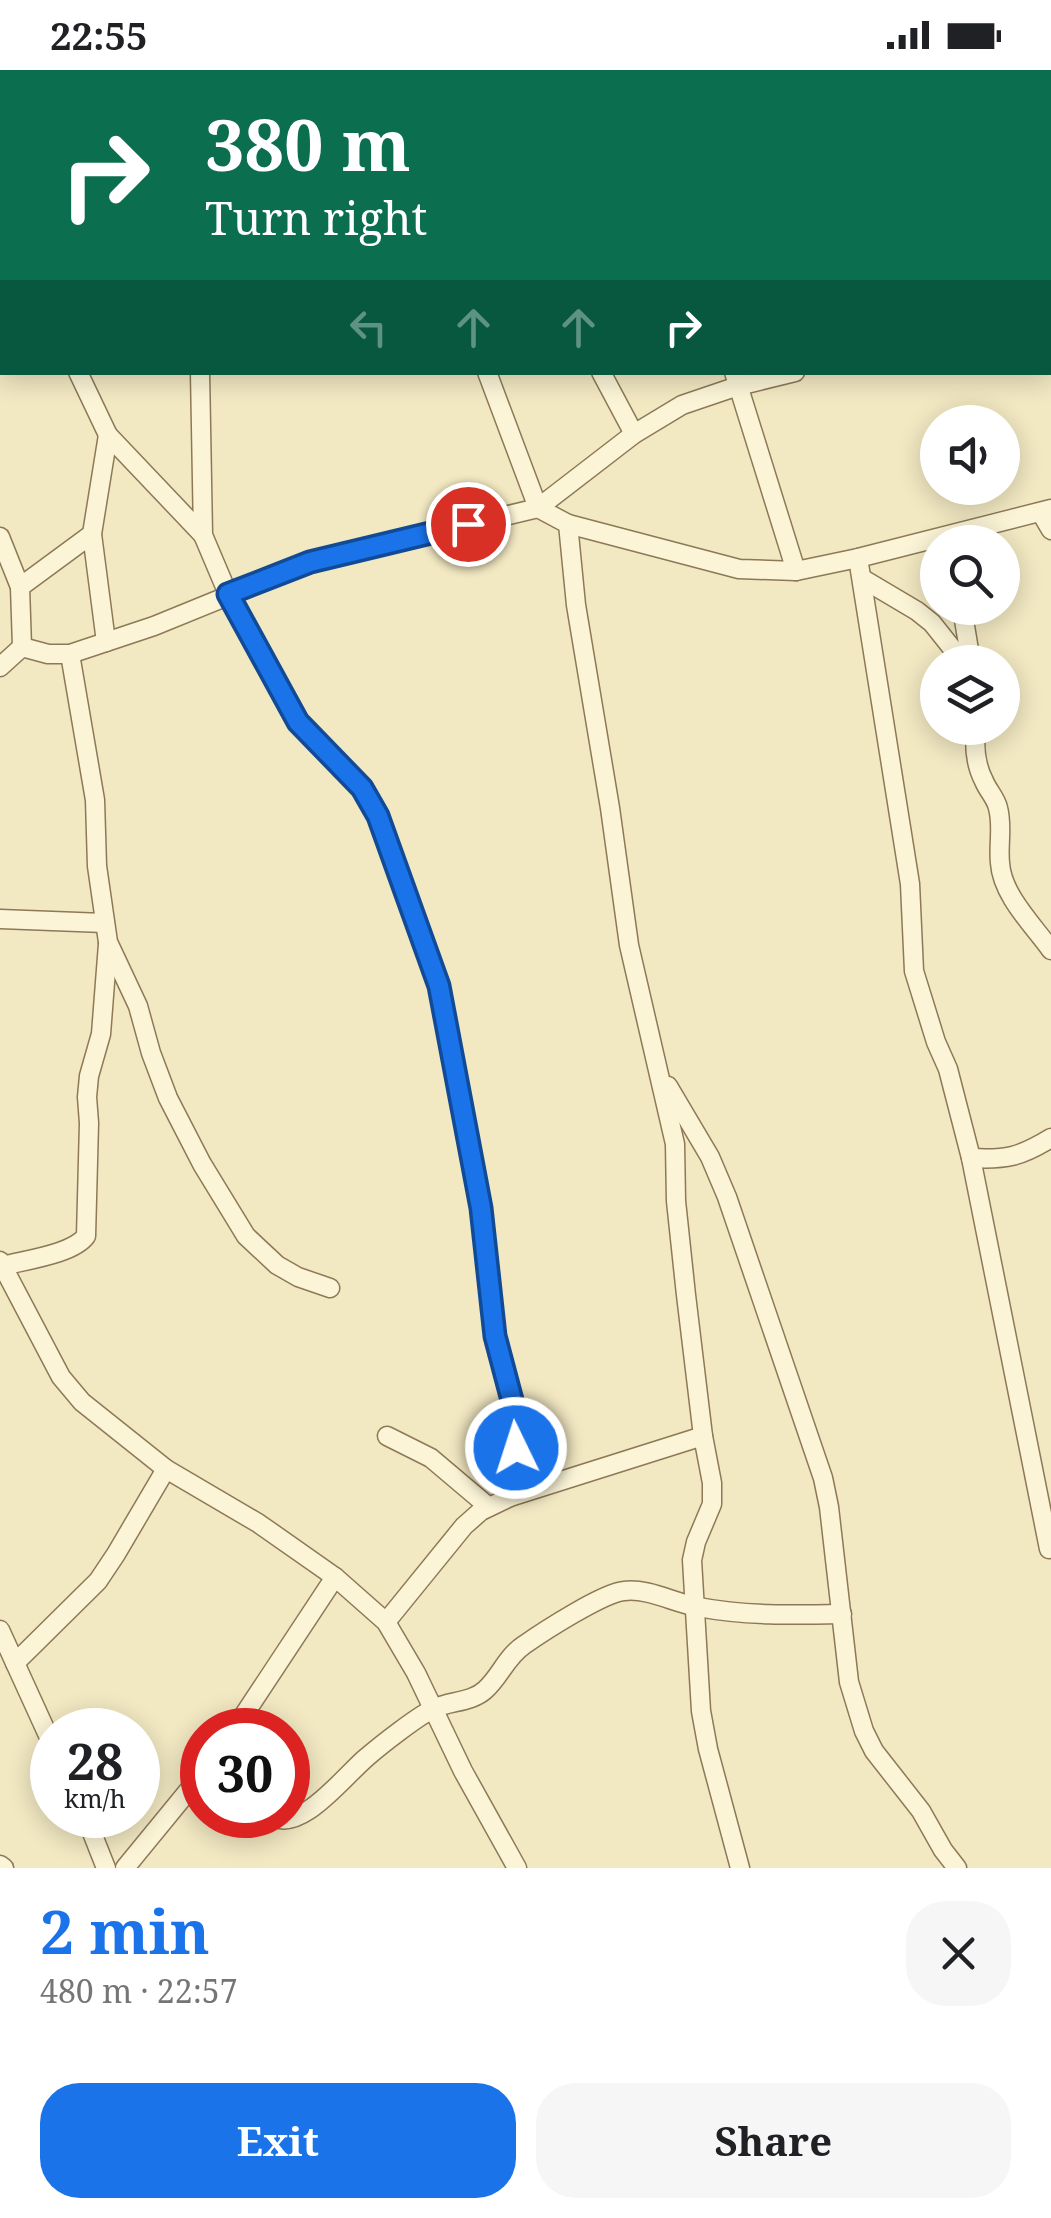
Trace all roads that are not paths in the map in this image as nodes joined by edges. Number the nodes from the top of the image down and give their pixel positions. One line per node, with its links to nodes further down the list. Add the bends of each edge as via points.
1 (79, 375): 8 (street)
2 (200, 375): 15 (street)
3 (488, 375): 9 (street)
4 (603, 375): 7 (street)
5 (770, 375): 6 (street)
6 (736, 379): 7 (street); 19 (street)
7 (634, 434): 9 (street)
8 (108, 435): 14 (street); 15 (street)
9 (538, 508): 11 (street); 22 (street, via 310,562)
10 (1046, 511): 12 (street); 13 (street)
11 (568, 524): 19 (street, via 738,569); 32 (street, via 629,945)
12 (997, 525)
13 (1051, 530)
14 (92, 534): 21 (street); 23 (street)
15 (203, 535): 22 (street)
16 (0, 537): 21 (street)
17 (920, 545): 18 (street)
18 (858, 558): 19 (street); 20 (street)
19 (796, 571)
20 (863, 578): 24 (street, via 932,622); 34 (street, via 910,884 914,971)
21 (20, 587): 25 (street)
22 (228, 594): 23 (street); 40 (street, via 298,722 362,788 378,816 439,986 481,1208 495,1336 515,1415)
23 (106, 642): 26 (street)
24 (952, 645)
25 (22, 647): 26 (street); 27 (street)
26 (70, 654): 30 (street, via 95,800)
27 (0, 667)
28 (975, 745): 31 (street, via 978,768 1000,813 1003,880)
29 (0, 919): 30 (street)
30 (106, 932): 35 (street, via 102,1034 88,1076 86,1236 70,1248); 36 (street, via 168,1098 246,1236 298,1278)
31 (1051, 950)
32 (660, 1073): 38 (street, via 675,1144); 45 (street, via 718,1174 823,1478)
33 (1051, 1138): 34 (street, via 1015,1157)
34 (970, 1158): 42 (street)
35 (1, 1263): 39 (street, via 60,1377)
36 (330, 1288)
37 (387, 1436): 41 (street, via 432,1458)
38 (703, 1436): 40 (street); 44 (street, via 712,1504 692,1560)
39 (166, 1469): 43 (street, via 258,1522); 48 (street, via 98,1580)
40 (510, 1496): 41 (street)
41 (489, 1507): 46 (street, via 464,1526)
42 (1050, 1549)
43 (335, 1578): 46 (street); 50 (street)
44 (695, 1607): 45 (street); 51 (street, via 645,1592 609,1594 520,1647 475,1697); 58 (street, via 708,1749)
45 (842, 1614): 59 (street, via 864,1732)
46 (386, 1622): 51 (street)
47 (0, 1630): 48 (street)
48 (16, 1663): 49 (street)
49 (36, 1708)
50 (249, 1708)
51 (432, 1709): 53 (street, via 369,1754); 57 (street)
52 (180, 1801): 56 (street)
53 (310, 1809)
54 (94, 1838): 55 (street)
55 (106, 1868)
56 (125, 1868)
57 (517, 1868)
58 (740, 1868)
59 (958, 1868)

